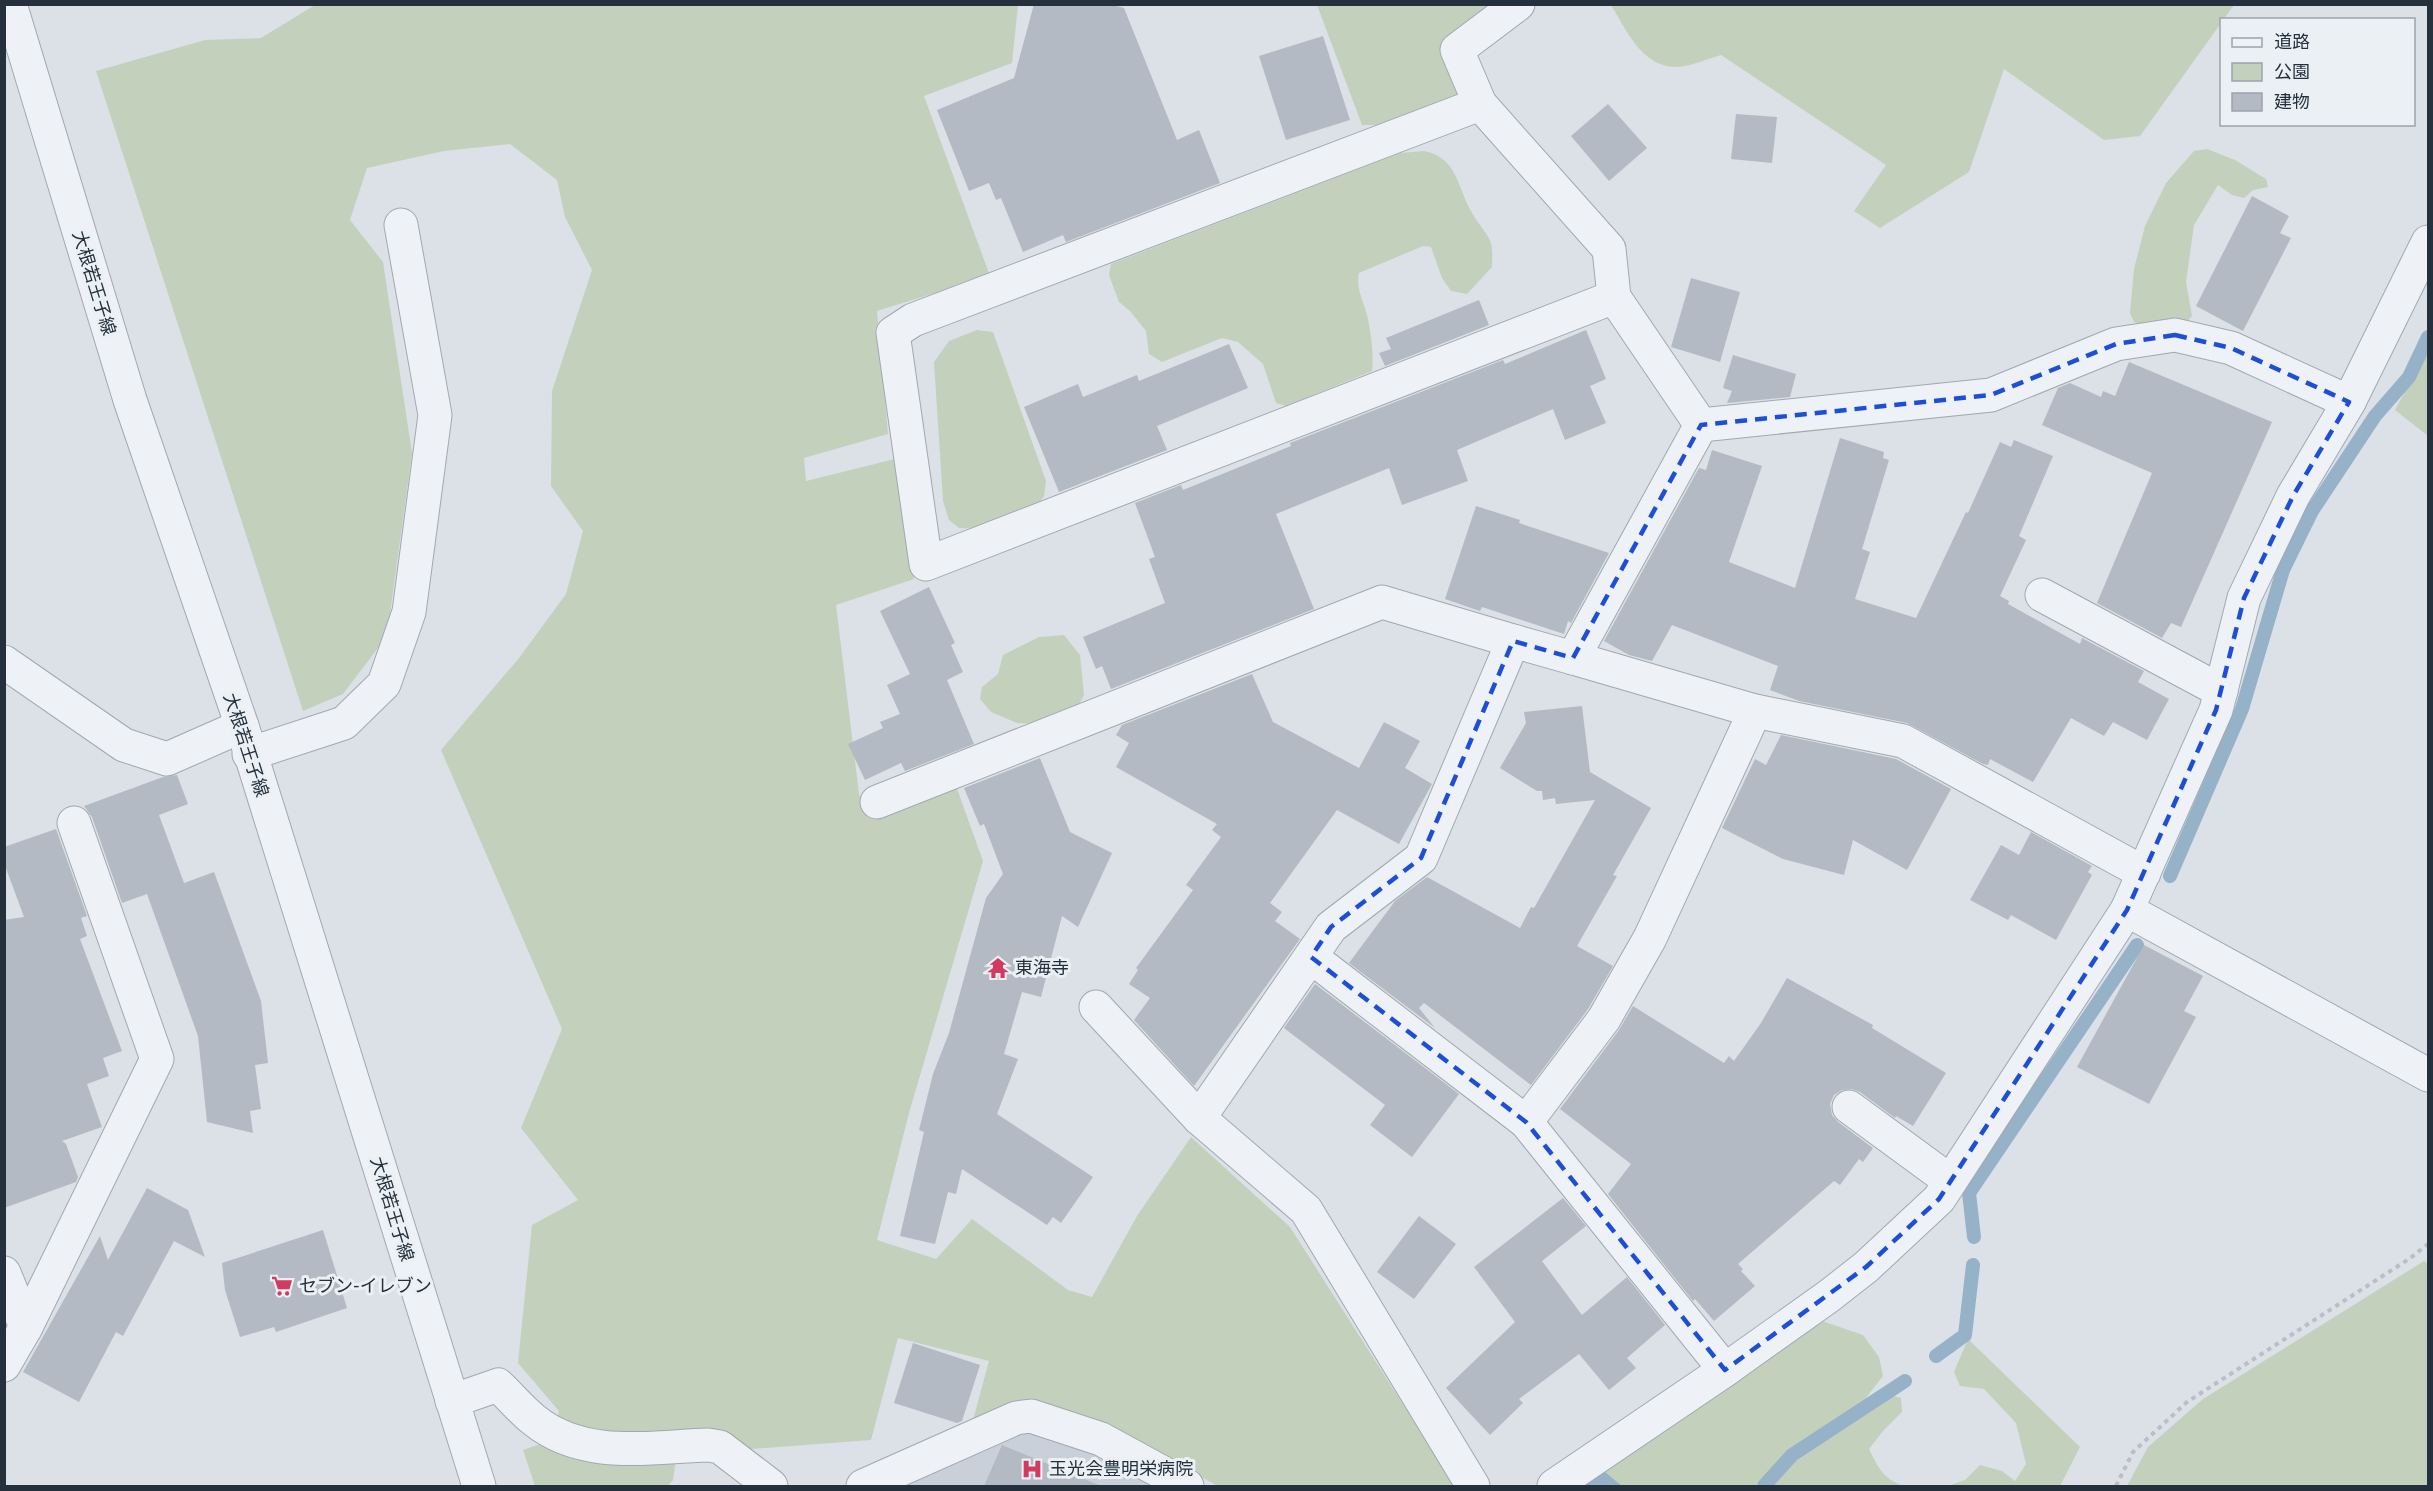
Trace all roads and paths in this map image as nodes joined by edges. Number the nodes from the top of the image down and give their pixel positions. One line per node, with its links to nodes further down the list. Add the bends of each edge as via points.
1 (10, 4): 15 (street, 大根若王子線, via 130,400)
2 (1518, 4): 3 (street, via 1457,50)
3 (1480, 104): 6 (street, via 1609,249); 6 (street, via 913,320 893,333 926,564)
4 (401, 225): 15 (street, via 435,415 409,612 384,684 344,723)
5 (2428, 242): 7 (street)
6 (1614, 297): 8 (street)
7 (2349, 402): 8 (street, via 2231,348 2175,335 2116,344 1991,395); 13 (street, via 2293,496 2244,598)
8 (1701, 425): 11 (street)
9 (2042, 596): 13 (street)
10 (1514, 641): 11 (street); 16 (street, via 1382,602); 20 (street, via 1421,858 1331,927)
11 (1573, 658): 14 (street)
12 (4, 662): 15 (street, via 124,745 167,759)
13 (2221, 691): 18 (street)
14 (1755, 711): 18 (street, via 1903,741); 25 (street, via 1650,938 1604,1019)
15 (246, 740): 32 (street, 大根若王子線)
16 (877, 802)
17 (74, 823): 29 (street, via 157,1059)
18 (2144, 873): 19 (street)
19 (2127, 910): 22 (street); 26 (street)
20 (1311, 957): 24 (street); 25 (street)
21 (1096, 1007): 24 (street)
22 (2428, 1075)
23 (1849, 1107): 26 (street)
24 (1199, 1118): 37 (street, via 1306,1210)
25 (1526, 1122): 31 (street)
26 (1950, 1181): 31 (street, via 1939,1199 1866,1267)
27 (2428, 1244): 39 (path, via 2187,1402 2133,1452)
28 (4, 1274): 29 (street)
29 (26, 1327): 30 (street)
30 (4, 1365)
31 (1725, 1370): 38 (street)
32 (452, 1401): 33 (street, 大根若王子線); 34 (street, via 498,1385 534,1421 587,1446 720,1447)
33 (479, 1486)
34 (771, 1486)
35 (863, 1486): 36 (street, via 1016,1418 1031,1416 1101,1439)
36 (1187, 1486)
37 (1473, 1486)
38 (1554, 1486)
39 (2116, 1486)

